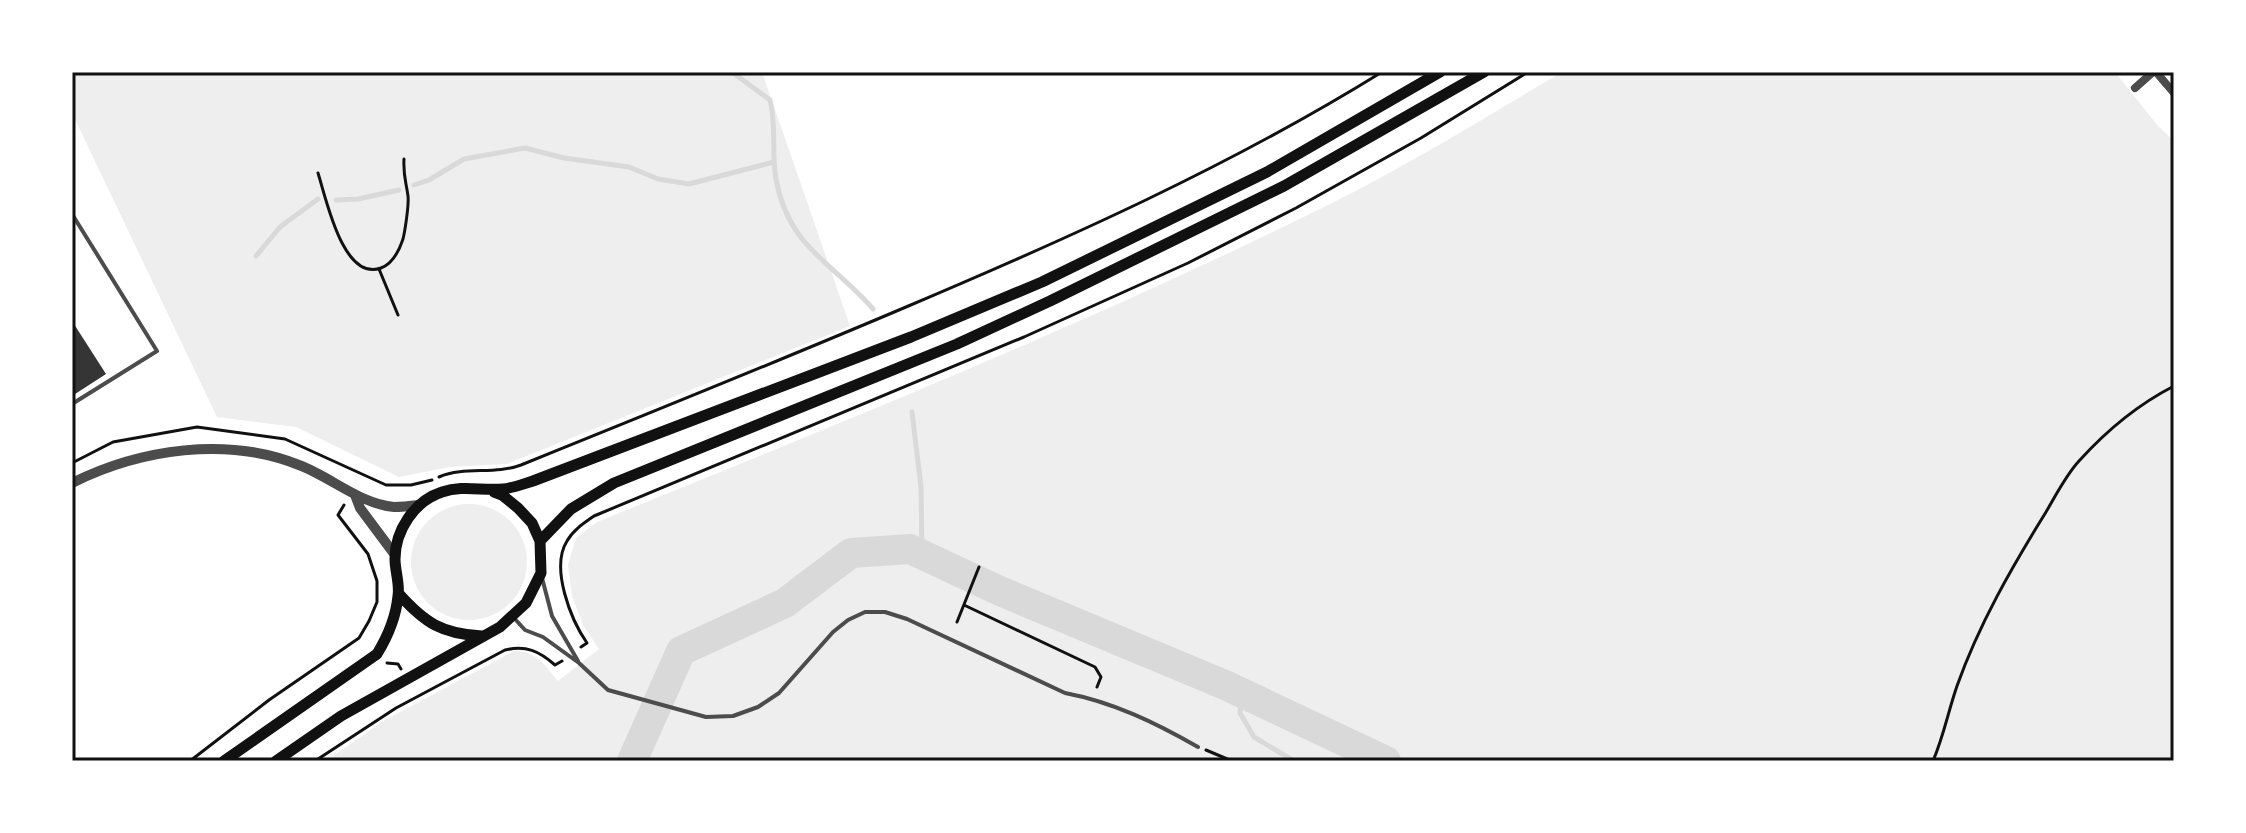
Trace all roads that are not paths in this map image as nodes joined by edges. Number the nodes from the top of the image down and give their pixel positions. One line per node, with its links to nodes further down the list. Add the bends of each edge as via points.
1 (1440, 72): 9 (main road, via 1267,172 1042,282 565,469 504,489)
2 (1484, 72): 12 (main road, via 1284,186 1050,301 590,496)
3 (2155, 72): 4 (street); 5 (street)
4 (2135, 88)
5 (2174, 93)
6 (72, 214): 7 (lane, via 157,351)
7 (72, 404)
8 (72, 483): 10 (street, via 120,464 213,448 300,465)
9 (482, 488): 11 (main road, via 459,487); 12 (main road, via 518,508)
10 (355, 495): 11 (street, via 393,507); 13 (street)
11 (419, 505): 13 (main road, via 405,523)
12 (540, 541): 14 (main road)
13 (395, 555): 15 (main road)
14 (541, 573): 16 (main road); 18 (lane, via 552,616)
15 (399, 594): 17 (main road, via 426,621 445,631); 20 (main road, via 389,634 377,654)
16 (513, 616): 17 (main road); 18 (lane, via 525,630)
17 (482, 636): 21 (main road, via 341,716)
18 (579, 663): 19 (lane, via 608,690 706,717 733,716 779,693 848,620 865,612 885,612 1065,693 1094,698 1153,721)
19 (1198, 747)
20 (224, 761)
21 (276, 761)

